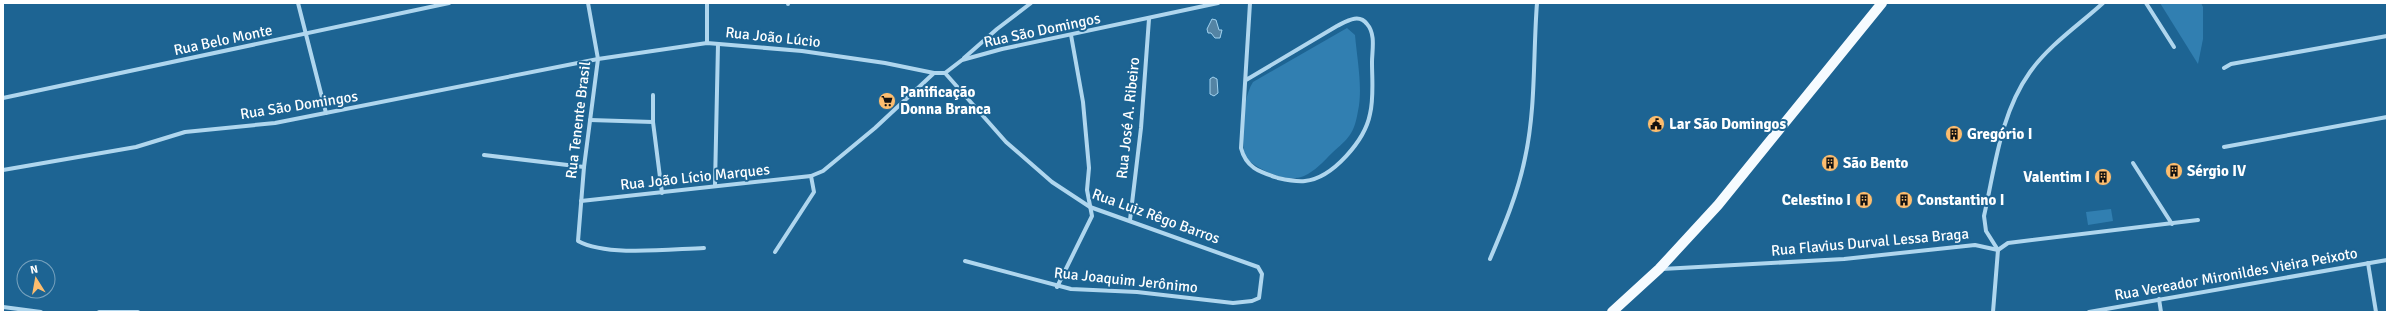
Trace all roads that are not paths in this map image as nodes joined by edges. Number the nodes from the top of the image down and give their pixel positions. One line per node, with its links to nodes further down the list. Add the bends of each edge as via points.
1 (298, 3): 13 (street)
2 (449, 3): 13 (street, Rua Belo Monte)
3 (588, 3): 19 (street, Rua Tenente Brasil)
4 (707, 3): 16 (street)
5 (1031, 3): 20 (street)
6 (1218, 3): 12 (street, Rua São Domingos)
7 (1250, 3): 24 (street)
8 (1537, 3): 47 (street, via 1532,110 1526,158 1514,200)
9 (1882, 3): 51 (main road, via 1718,205)
10 (2104, 3): 45 (street, via 2044,55 2030,72 2006,117 1984,216 1986,231)
11 (2146, 3): 18 (street)
12 (1150, 19): 14 (street, Rua São Domingos); 41 (street, Rua José A. Ribeiro)
13 (306, 34): 26 (street, Rua Belo Monte); 27 (street)
14 (1071, 35): 20 (street, Rua São Domingos); 40 (street, via 1083,102)
15 (2387, 36): 21 (street, via 2231,64)
16 (708, 43): 17 (street, Rua João Lúcio); 19 (street, Rua João Lúcio)
17 (718, 44): 22 (street, Rua João Lúcio, via 802,51); 37 (street)
18 (2174, 47)
19 (598, 59): 27 (street, Rua São Domingos); 29 (street, Rua Tenente Brasil)
20 (962, 60): 23 (street, Rua São Domingos)
21 (2224, 68)
22 (934, 73): 23 (street, Rua João Lúcio); 36 (street, via 852,147 823,171)
23 (945, 73): 40 (street, Rua Luiz Rêgo Barros, via 1006,142 1052,182)
24 (1246, 80): 24 (street, via 1351,19 1359,18 1371,30 1373,41 1370,115 1359,140 1342,160 1318,177 1306,181 1282,179 1259,172 1244,159 1241,148)
25 (653, 95): 30 (street)
26 (3, 98)
27 (326, 113): 35 (street, Rua São Domingos, via 263,125 185,132 136,147)
28 (2387, 117): 31 (street)
29 (590, 120): 30 (street); 34 (street, Rua Tenente Brasil)
30 (654, 122): 38 (street)
31 (2224, 147)
32 (484, 155): 34 (street)
33 (2133, 163): 43 (street)
34 (584, 167): 39 (street, Rua Tenente Brasil)
35 (3, 170)
36 (811, 176): 37 (street, Rua João Lício Marques); 46 (street, via 814,192)
37 (715, 185): 38 (street, Rua João Lício Marques)
38 (662, 193): 39 (street, Rua João Lício Marques)
39 (581, 201): 44 (street, Rua Tenente Brasil, via 578,241 590,246 610,249)
40 (1090, 207): 41 (street, Rua Luiz Rêgo Barros); 52 (street, via 1092,216)
41 (1130, 220): 53 (street, Rua Luiz Rêgo Barros, via 1258,267 1262,274)
42 (2198, 220): 43 (street)
43 (2172, 224): 45 (street, via 2008,243)
44 (704, 248)
45 (1998, 250): 51 (street, Rua Flavius Durval Lessa Braga, via 1975,245 1844,259); 60 (street)
46 (775, 252)
47 (1490, 259)
48 (2387, 260): 50 (street, Rua Vereador Mironildes Vieira Peixoto)
49 (965, 261): 52 (street, Rua Joaquim Jerônimo)
50 (2368, 263): 54 (street, Rua Vereador Mironildes Vieira Peixoto); 63 (street)
51 (1659, 269): 59 (main road)
52 (1057, 287): 53 (street, Rua Joaquim Jerônimo, via 1233,302 1252,302)
53 (1260, 295)
54 (2159, 298): 61 (street, Rua Vereador Mironildes Vieira Peixoto); 62 (street)
55 (3, 307): 56 (street)
56 (41, 312)
57 (99, 312): 58 (street)
58 (138, 312)
59 (1612, 312)
60 (1993, 312)
61 (2089, 312)
62 (2161, 312)
63 (2376, 312)

